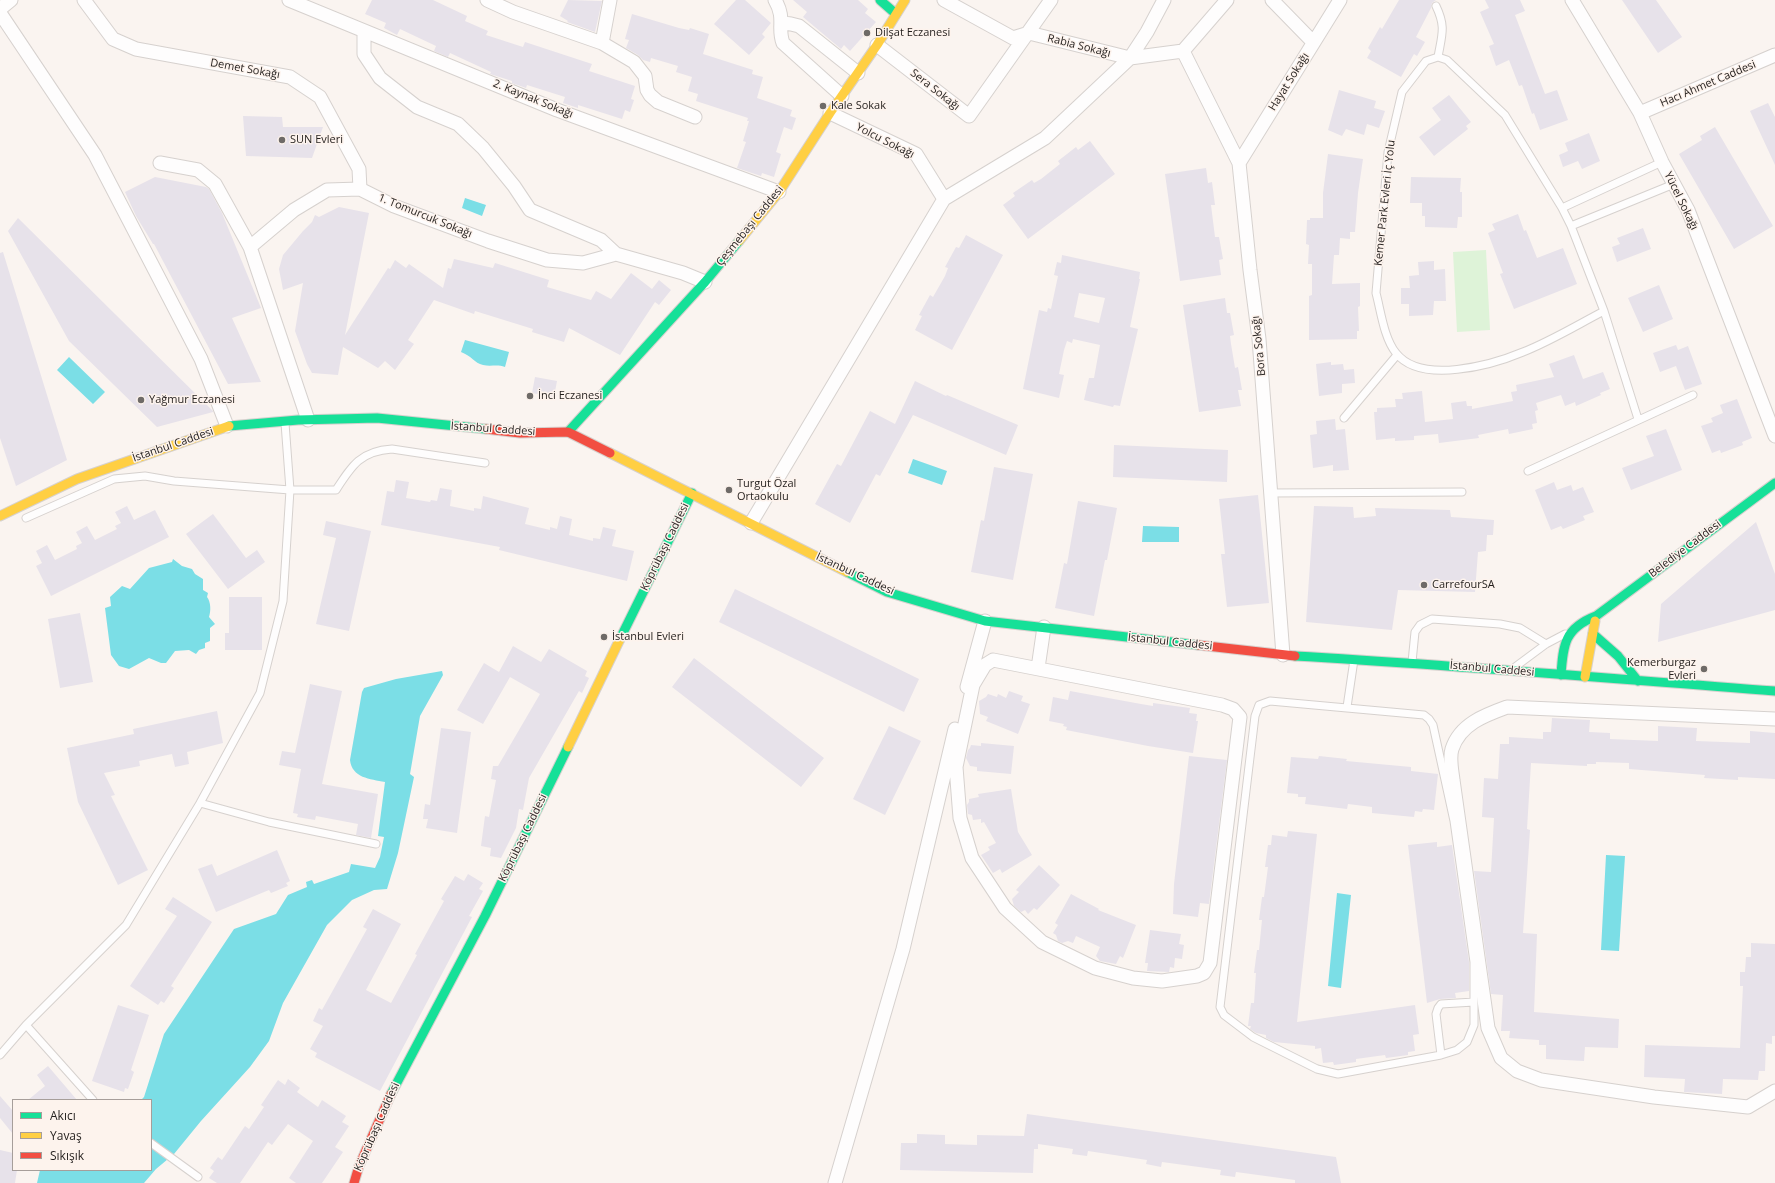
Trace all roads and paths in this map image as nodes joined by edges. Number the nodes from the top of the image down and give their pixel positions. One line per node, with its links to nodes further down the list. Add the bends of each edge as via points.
1 (11, 0): 17 (street)
2 (84, 0): 39 (street, Demet Sokağı, via 113,39 136,49 290,77 320,97 359,169)
3 (289, 0): 21 (street, 2. Kaynak Sokağı)
4 (487, 0): 24 (street, via 513,12)
5 (610, 0): 24 (street)
6 (775, 0): 20 (street, via 780,8)
7 (880, 0): 19 (main road)
8 (905, 0): 19 (main road, Çeşmebaşı Caddesi)
9 (944, 0): 22 (street, via 1013,38)
10 (1051, 0): 22 (street)
11 (1164, 0): 29 (street)
12 (1227, 0): 26 (street)
13 (1272, 0): 23 (street)
14 (1340, 0): 23 (street, Hayat Sokağı)
15 (1572, 0): 33 (street, Yücel Sokağı)
16 (1436, 6): 28 (lane, via 1443,20)
17 (0, 9)
18 (0, 13): 54 (street, via 95,155 201,359)
19 (896, 14): 25 (main road, Çeşmebaşı Caddesi)
20 (783, 24): 30 (street, via 799,26); 31 (street, via 780,34 783,43)
21 (364, 31): 40 (street, 2. Kaynak Sokağı, via 557,110); 45 (street, via 364,54 380,78 416,107 458,124 483,148 530,210 601,240)
22 (1029, 33): 25 (street, Sera Sokağı, via 969,116); 29 (street, Rabia Sokağı)
23 (1313, 42): 37 (street, Hayat Sokağı)
24 (602, 43): 34 (street, via 634,62 645,76 647,90 658,102)
25 (877, 45): 30 (main road, Çeşmebaşı Caddesi)
26 (1183, 51): 29 (street); 37 (street, Bora Sokağı)
27 (1775, 55): 33 (street, Hacı Ahmet Caddesi)
28 (1438, 57): 42 (lane, via 1447,60 1505,115); 48 (lane, Kemer Park Evleri İç Yolu, via 1426,61 1402,92 1388,152 1376,293 1381,316)
29 (1130, 58): 41 (street, via 1045,138)
30 (858, 73): 31 (main road, Çeşmebaşı Caddesi)
31 (842, 96): 32 (main road, Çeşmebaşı Caddesi)
32 (830, 113): 40 (main road, Çeşmebaşı Caddesi); 41 (street, Yolcu Sokağı, via 916,154)
33 (1640, 113): 35 (street, Yücel Sokağı)
34 (695, 116)
35 (1662, 162): 38 (street, Yücel Sokağı); 42 (lane)
36 (160, 163): 44 (street, via 198,170 215,184)
37 (1239, 163): 63 (street, Bora Sokağı, via 1259,339)
38 (1674, 184): 43 (lane); 56 (street, Yücel Sokağı, via 1688,210)
39 (360, 189): 44 (street, 1. Tomurcuk Sokağı, via 327,190 294,210); 45 (street, 1. Tomurcuk Sokağı, via 394,206 547,260 583,263)
40 (779, 192): 46 (main road, Çeşmebaşı Caddesi)
41 (944, 199): 66 (street)
42 (1562, 208): 43 (lane)
43 (1571, 226): 47 (lane)
44 (250, 247): 52 (street)
45 (616, 254): 46 (street)
46 (705, 282): 55 (main road, Çeşmebaşı Caddesi)
47 (1604, 311): 48 (lane, via 1522,352 1475,366 1451,370 1416,368); 51 (lane)
48 (1397, 355): 50 (lane)
49 (1693, 395): 51 (lane)
50 (1344, 418)
51 (1638, 419): 58 (lane)
52 (308, 420): 53 (main road, İstanbul Caddesi); 55 (main road, İstanbul Caddesi, via 377,418 520,433)
53 (285, 421): 54 (main road, İstanbul Caddesi); 60 (lane)
54 (227, 426): 64 (main road, İstanbul Caddesi, via 77,479)
55 (568, 432): 62 (main road, İstanbul Caddesi)
56 (1775, 436)
57 (485, 463): 60 (lane, via 392,449 381,450 353,464 336,490)
58 (1528, 470)
59 (1775, 483): 67 (main road, Belediye Caddesi)
60 (290, 490): 65 (lane, via 174,481 145,476 114,479); 84 (lane, via 283,601 260,693)
61 (1462, 492): 63 (lane)
62 (692, 493): 66 (main road, İstanbul Caddesi); 94 (main road, Köprübaşı Caddesi, via 485,916 395,1085)
63 (1270, 493): 73 (street, Bora Sokağı)
64 (0, 516)
65 (26, 518)
66 (751, 523): 68 (main road, İstanbul Caddesi, via 887,592)
67 (1596, 616): 70 (main road, Belediye Caddesi); 71 (main road)
68 (985, 621): 69 (main road, İstanbul Caddesi); 95 (street, via 946,762 902,949)
69 (1044, 627): 73 (main road, İstanbul Caddesi); 76 (street)
70 (1571, 630): 72 (lane); 78 (main road, via 1563,654)
71 (1593, 634): 79 (main road); 80 (main road, via 1618,656)
72 (1546, 644): 75 (lane, via 1520,628 1432,619 1420,625 1415,632); 77 (lane)
73 (1282, 654): 74 (main road, İstanbul Caddesi)
74 (1354, 659): 75 (main road, İstanbul Caddesi); 82 (lane)
75 (1412, 663): 77 (main road, İstanbul Caddesi)
76 (1038, 668): 76 (street, via 1222,705 1233,709 1240,717 1210,963 1204,973 1162,981 1134,978 1094,968 1042,942 1005,908 972,858 960,818 956,767 973,685 985,665 993,660)
77 (1508, 671): 78 (main road, İstanbul Caddesi)
78 (1561, 675): 79 (main road, İstanbul Caddesi)
79 (1585, 677): 80 (main road, İstanbul Caddesi)
80 (1638, 681): 81 (main road, İstanbul Caddesi)
81 (1775, 691)
82 (1347, 707): 86 (lane, via 1424,716 1433,725 1454,820 1474,962); 88 (lane, via 1270,701 1260,705 1255,716 1220,1008 1224,1015 1253,1037 1317,1069 1338,1074)
83 (1775, 719): 90 (street, via 1507,707 1482,716 1462,731 1452,750 1453,780 1488,1028 1501,1058 1517,1071 1541,1080 1654,1097 1748,1107)
84 (200, 803): 85 (lane, via 269,822); 87 (lane, via 126,925)
85 (376, 844)
86 (1474, 1002): 88 (lane, via 1474,1025 1467,1042 1457,1050); 88 (lane, via 1442,1004 1438,1008 1436,1014)
87 (26, 1025): 89 (lane); 91 (lane)
88 (1441, 1054)
89 (0, 1055)
90 (1775, 1091)
91 (92, 1099)
92 (152, 1144): 93 (lane)
93 (198, 1177)
94 (354, 1183)
95 (835, 1183)

